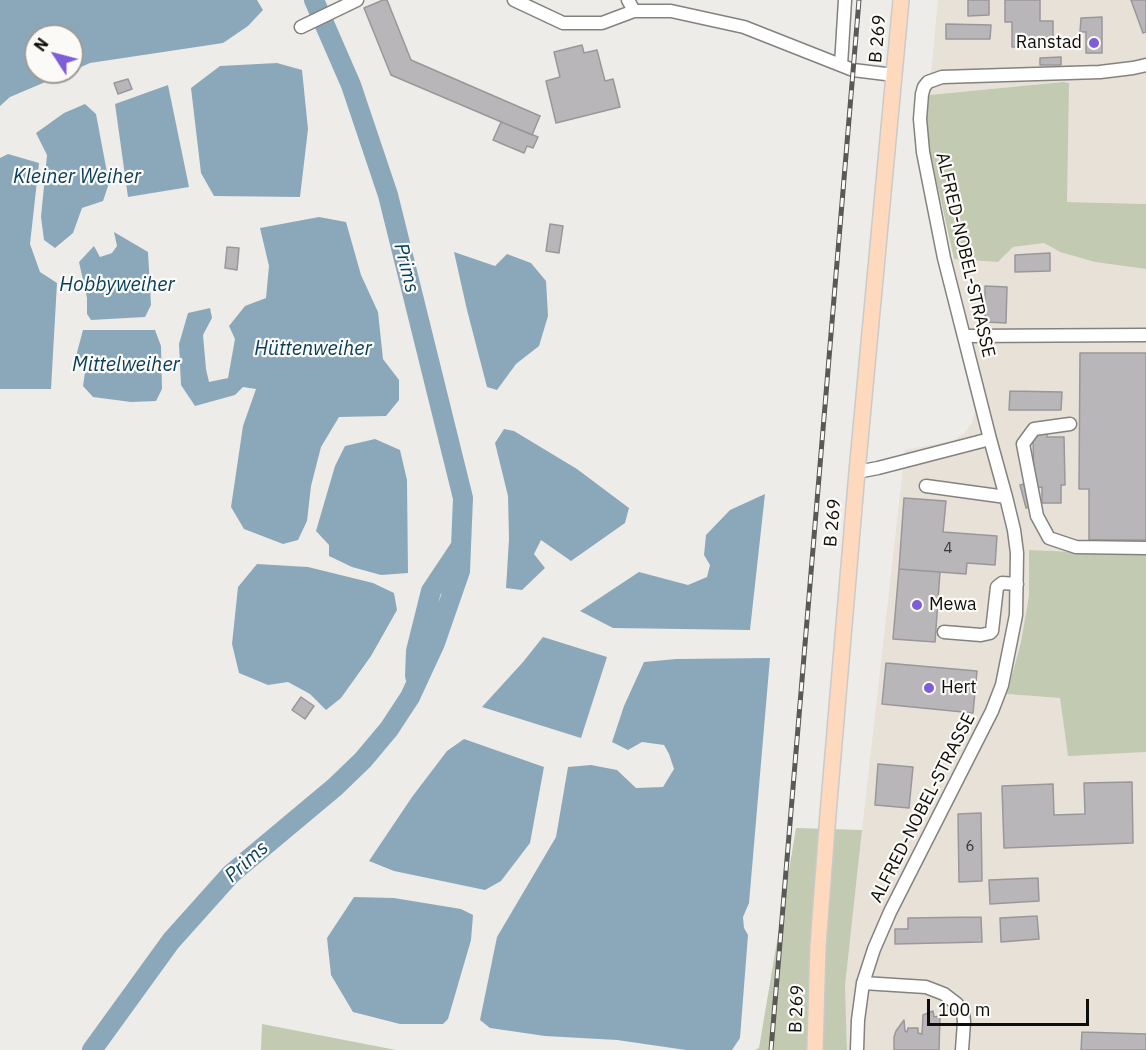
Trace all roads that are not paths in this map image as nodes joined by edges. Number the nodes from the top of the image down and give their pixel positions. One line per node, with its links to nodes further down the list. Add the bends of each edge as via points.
1 (514, 0): 5 (street, via 563,23 602,23)
2 (845, 0): 7 (street)
3 (901, 0): 9 (main road, B 269 / B 269)
4 (352, 2): 6 (street)
5 (631, 5): 7 (street, via 744,27)
6 (301, 27)
7 (841, 65): 9 (street)
8 (1146, 65): 11 (street, ALFRED-NOBEL-STRASSE, via 1100,72 942,77 924,87 920,119 923,152)
9 (894, 75): 14 (main road, B 269 / B 269)
10 (1146, 335): 11 (street)
11 (964, 336): 13 (street, ALFRED-NOBEL-STRASSE)
12 (1070, 424): 17 (street, via 1034,429 1023,444 1037,516 1048,538 1076,547)
13 (990, 439): 14 (street); 16 (street, ALFRED-NOBEL-STRASSE)
14 (857, 472): 21 (main road, B 269 / B 269, via 818,946)
15 (926, 486): 16 (street)
16 (1006, 497): 18 (street, ALFRED-NOBEL-STRASSE, via 1017,553)
17 (1146, 548)
18 (1017, 584): 19 (street, via 1002,583 997,587 990,633); 20 (street, ALFRED-NOBEL-STRASSE, via 1016,615 1002,685 992,711 890,912)
19 (944, 632)
20 (863, 983): 22 (street, ALFRED-NOBEL-STRASSE); 23 (street, via 926,987 944,994 963,1012)
21 (815, 1050)
22 (857, 1050)
23 (962, 1050)

